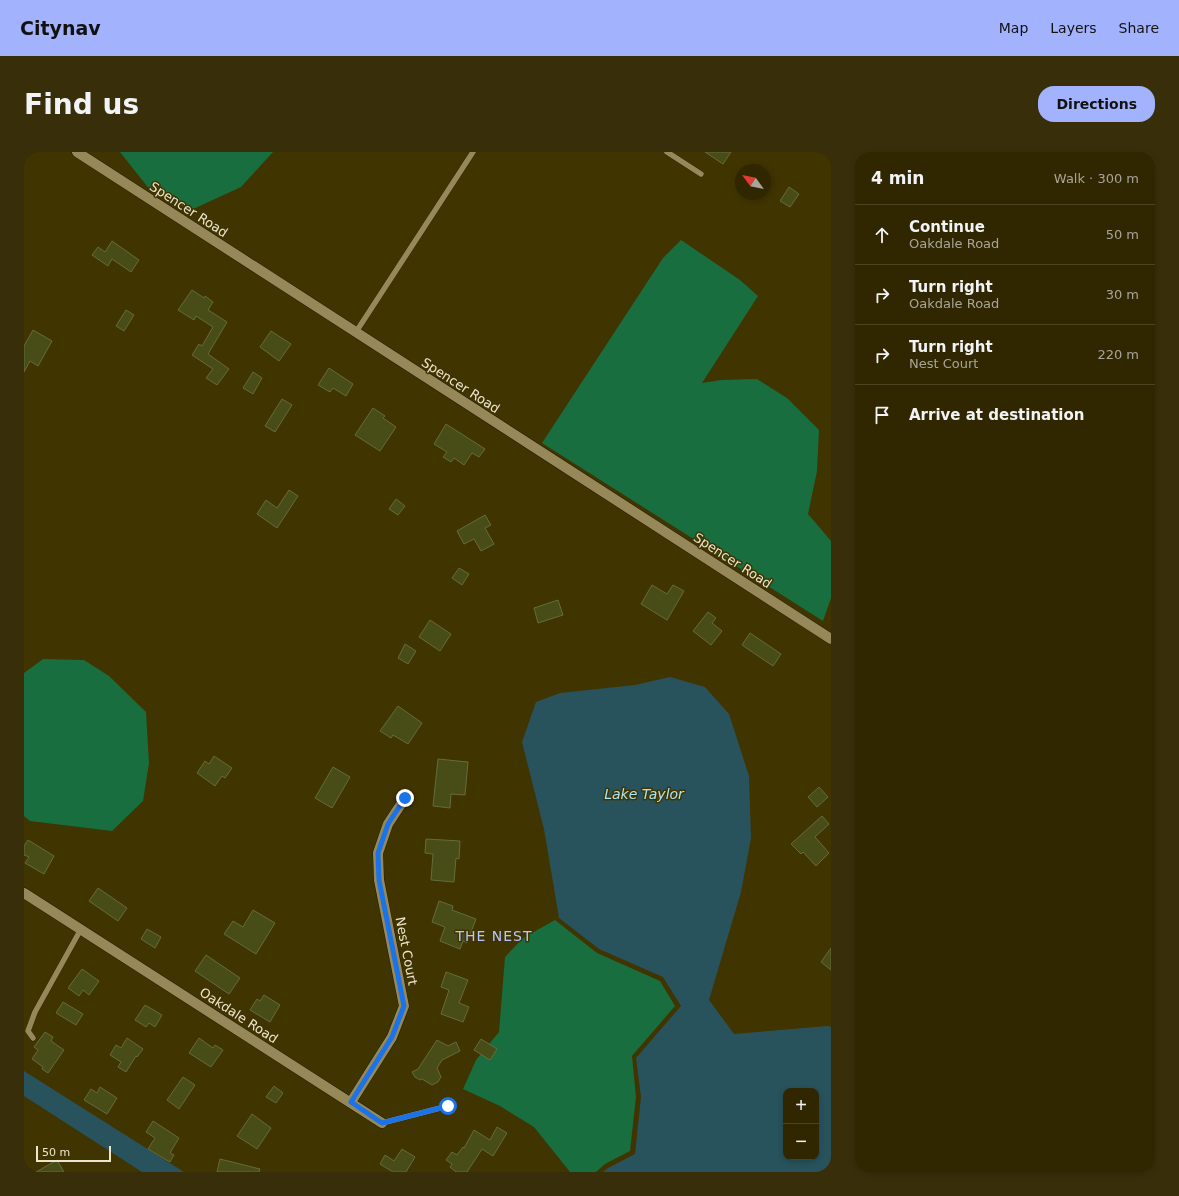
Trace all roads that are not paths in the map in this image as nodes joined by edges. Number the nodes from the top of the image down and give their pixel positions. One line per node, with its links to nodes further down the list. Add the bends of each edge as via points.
1 (77, 152): 5 (street, Spencer Road)
2 (473, 152): 5 (lane)
3 (667, 152): 4 (lane)
4 (701, 174)
5 (356, 332): 6 (street, Spencer Road)
6 (831, 639)
7 (405, 798): 11 (street, Nest Court, via 388,824 378,853 379,880 404,1006 392,1037)
8 (24, 893): 9 (street, Oakdale Road)
9 (81, 929): 10 (lane, via 35,1012 28,1031); 11 (street, Oakdale Road)
10 (33, 1038)
11 (351, 1102): 13 (street, Oakdale Road)
12 (448, 1106): 13 (lane, Oakdale Road)
13 (382, 1123)

